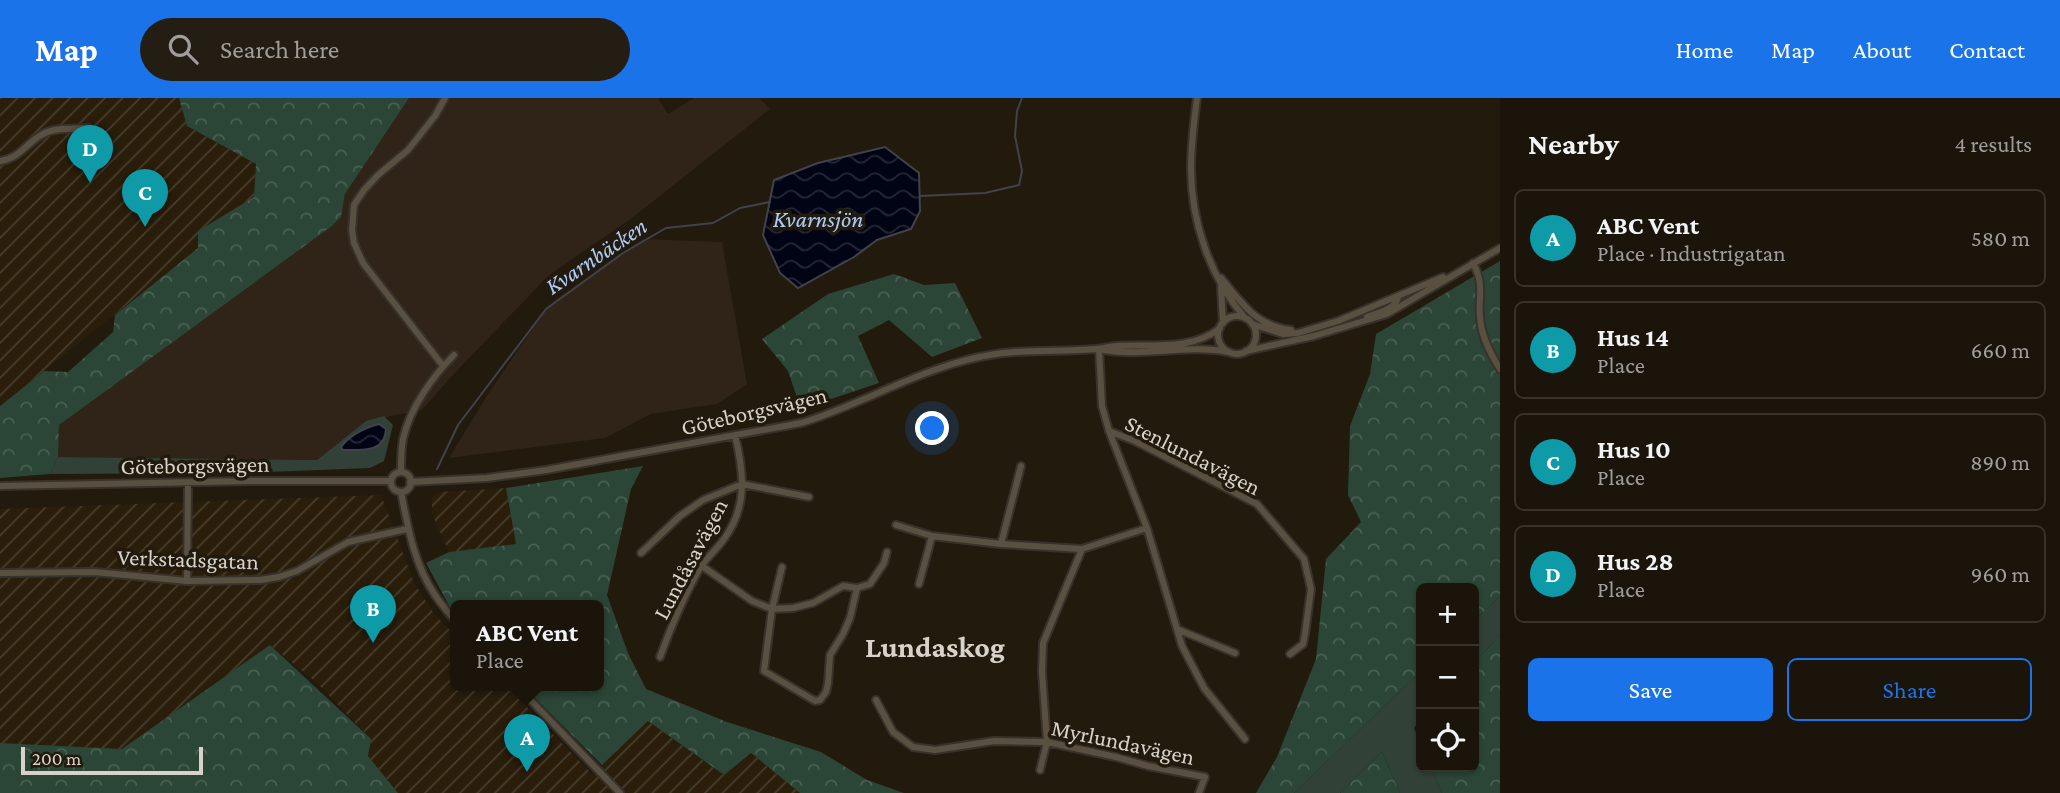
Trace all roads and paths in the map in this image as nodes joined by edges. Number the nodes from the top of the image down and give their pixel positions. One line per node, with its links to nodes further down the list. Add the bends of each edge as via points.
1 (445, 98): 20 (street, via 408,150 364,190 354,205 352,230 363,262)
2 (1197, 98): 7 (street, via 1191,151 1193,200)
3 (89, 128): 4 (street, via 44,134 15,157)
4 (0, 161)
5 (1500, 248): 6 (street)
6 (1470, 265): 9 (street); 10 (street); 21 (street, via 1481,280 1485,342)
7 (1216, 272): 8 (street); 15 (street, via 1262,322)
8 (1221, 285): 11 (street); 13 (street)
9 (1398, 297): 10 (street); 14 (street, via 1394,306); 15 (street)
10 (1411, 300): 14 (street, via 1387,314)
11 (1245, 318): 12 (street); 13 (street, via 1231,317)
12 (1252, 324): 15 (street, via 1283,334); 17 (street, via 1255,339)
13 (1221, 325): 16 (street, Göteborgsvägen, via 1190,342); 18 (street, via 1220,344)
14 (1349, 326): 17 (street)
15 (1307, 330)
16 (1098, 349): 18 (street, Göteborgsvägen); 22 (street); 23 (street, Göteborgsvägen, via 1015,352 960,361 822,417)
17 (1246, 351): 18 (street)
18 (1229, 352)
19 (454, 355): 20 (street)
20 (443, 366): 25 (street, via 410,419 403,439)
21 (1500, 369)
22 (1108, 431): 34 (street); 51 (street, Stenlundavägen, via 1257,504 1304,559 1311,589 1305,634 1303,644)
23 (735, 435): 27 (street, Göteborgsvägen, via 487,478); 29 (street, Lundåsavägen)
24 (1021, 466): 37 (street)
25 (401, 472): 26 (street); 27 (street)
26 (391, 481): 28 (street, Göteborgsvägen); 31 (street)
27 (410, 482): 31 (street)
28 (188, 483): 30 (street, Göteborgsvägen); 44 (street)
29 (742, 484): 32 (street); 40 (street, via 688,510); 41 (street, Lundåsavägen, via 742,502 734,523)
30 (0, 486)
31 (401, 492): 35 (street)
32 (808, 497)
33 (896, 525): 36 (street)
34 (1147, 528): 38 (street); 49 (street)
35 (407, 529): 44 (street, Verkstadsgatan, via 348,542 279,577); 48 (street, via 423,574)
36 (932, 536): 37 (street); 45 (street)
37 (1001, 544): 38 (street)
38 (1082, 549): 56 (street, via 1043,643)
39 (887, 552): 46 (street, via 870,584)
40 (641, 553)
41 (702, 566): 47 (street, via 752,601); 52 (street, Lundåsavägen)
42 (782, 567): 47 (street)
43 (0, 573): 44 (street, Verkstadsgatan, via 95,572)
44 (187, 581)
45 (919, 584)
46 (856, 588): 47 (street, via 843,586 813,603); 47 (street, via 850,618 830,655 826,692 818,701 764,671)
47 (772, 609)
48 (450, 614)
49 (1177, 629): 50 (street); 55 (street, via 1204,688)
50 (1235, 653)
51 (1290, 654)
52 (660, 657)
53 (522, 691): 58 (street)
54 (876, 700): 56 (street, Myrlundavägen, via 893,732 913,747 935,750 994,741)
55 (1245, 738)
56 (1047, 742): 57 (street); 59 (street, Myrlundavägen, via 1205,777)
57 (1040, 770)
58 (620, 793)
59 (1199, 793)

